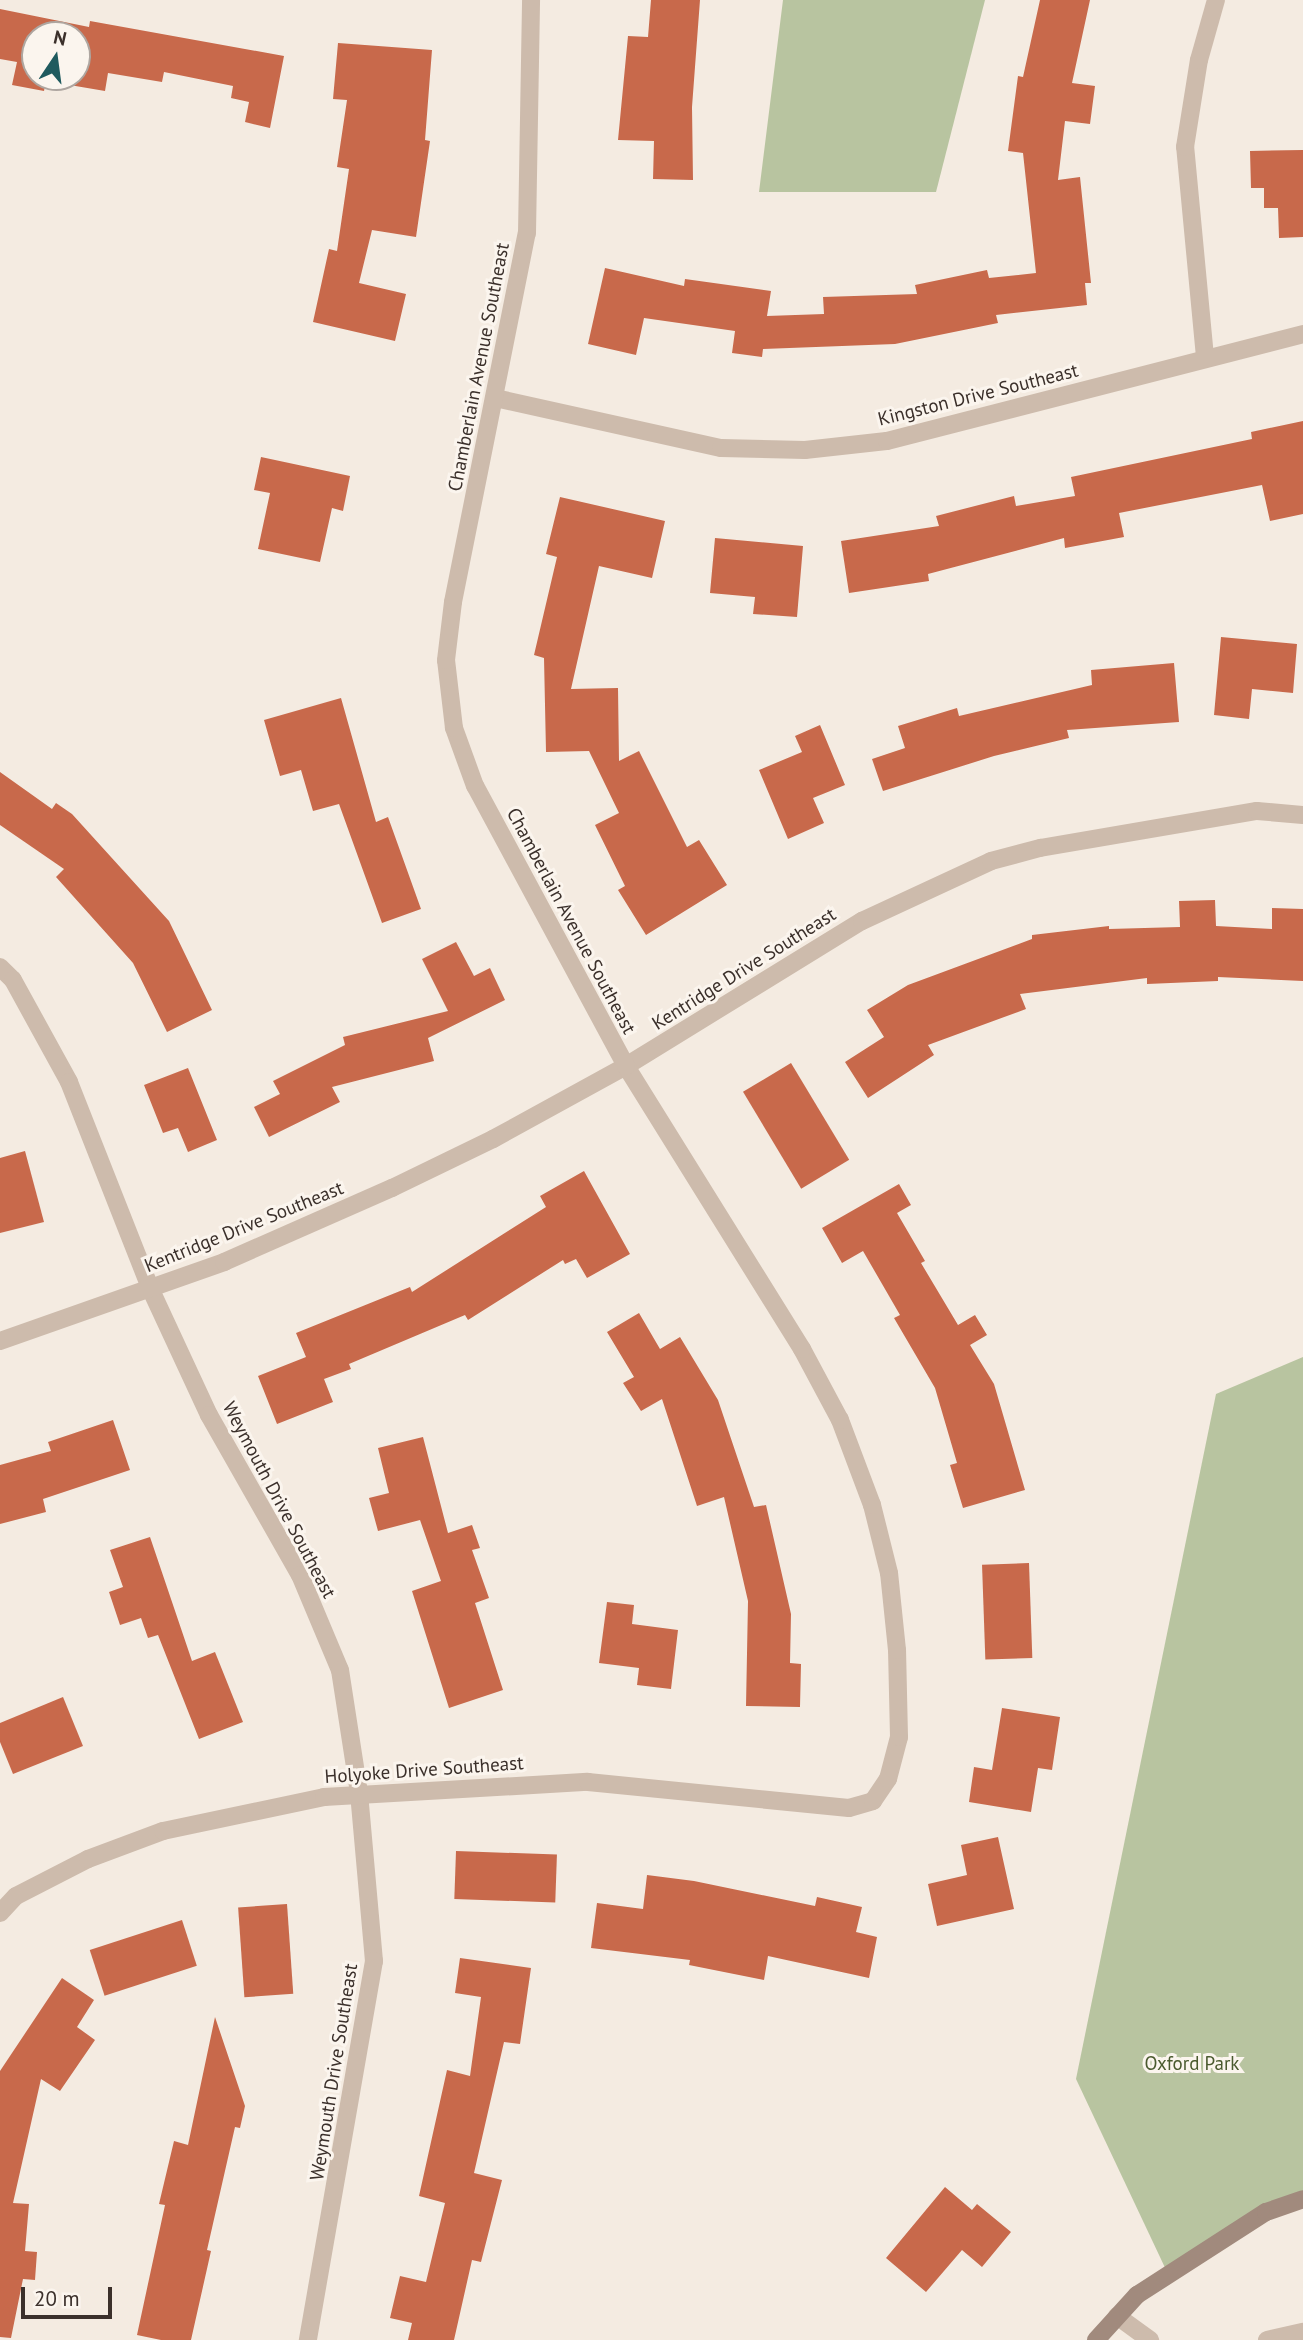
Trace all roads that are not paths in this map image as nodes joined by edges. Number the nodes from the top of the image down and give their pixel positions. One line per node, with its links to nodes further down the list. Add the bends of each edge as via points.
1 (531, 0): 5 (street, Chamberlain Avenue Southeast, via 527,233)
2 (1216, 0): 4 (street, via 1199,60 1185,147)
3 (1303, 334): 4 (street, Kingston Drive Southeast)
4 (1205, 357): 5 (street, Kingston Drive Southeast, via 887,441 805,450 721,448)
5 (495, 398): 8 (street, Chamberlain Avenue Southeast, via 453,602 446,660 454,727 475,786)
6 (1303, 815): 8 (street, Kentridge Drive Southeast, via 1256,811 1040,848 991,861 862,921)
7 (0, 967): 9 (street, Weymouth Drive Southeast, via 13,980 69,1082)
8 (626, 1066): 9 (street, Kentridge Drive Southeast, via 392,1188 224,1262); 12 (street, Chamberlain Avenue Southeast, via 802,1349 840,1420 872,1505 889,1573 897,1650 898,1737 888,1779)
9 (150, 1288): 10 (street, Kentridge Drive Southeast); 11 (street, Weymouth Drive Southeast, via 209,1415 300,1575 340,1670)
10 (0, 1341)
11 (359, 1793): 12 (street, Holyoke Drive Southeast, via 588,1782 849,1808); 13 (street, Holyoke Drive Southeast, via 163,1831 88,1859 16,1896); 17 (street, Weymouth Drive Southeast, via 374,1961)
12 (873, 1801)
13 (0, 1913)
14 (1303, 2199): 15 (street, via 1266,2212 1137,2295)
15 (1117, 2316): 18 (street); 19 (street)
16 (1303, 2332): 20 (street)
17 (307, 2340)
18 (1096, 2340)
19 (1150, 2340)
20 (1267, 2340)

